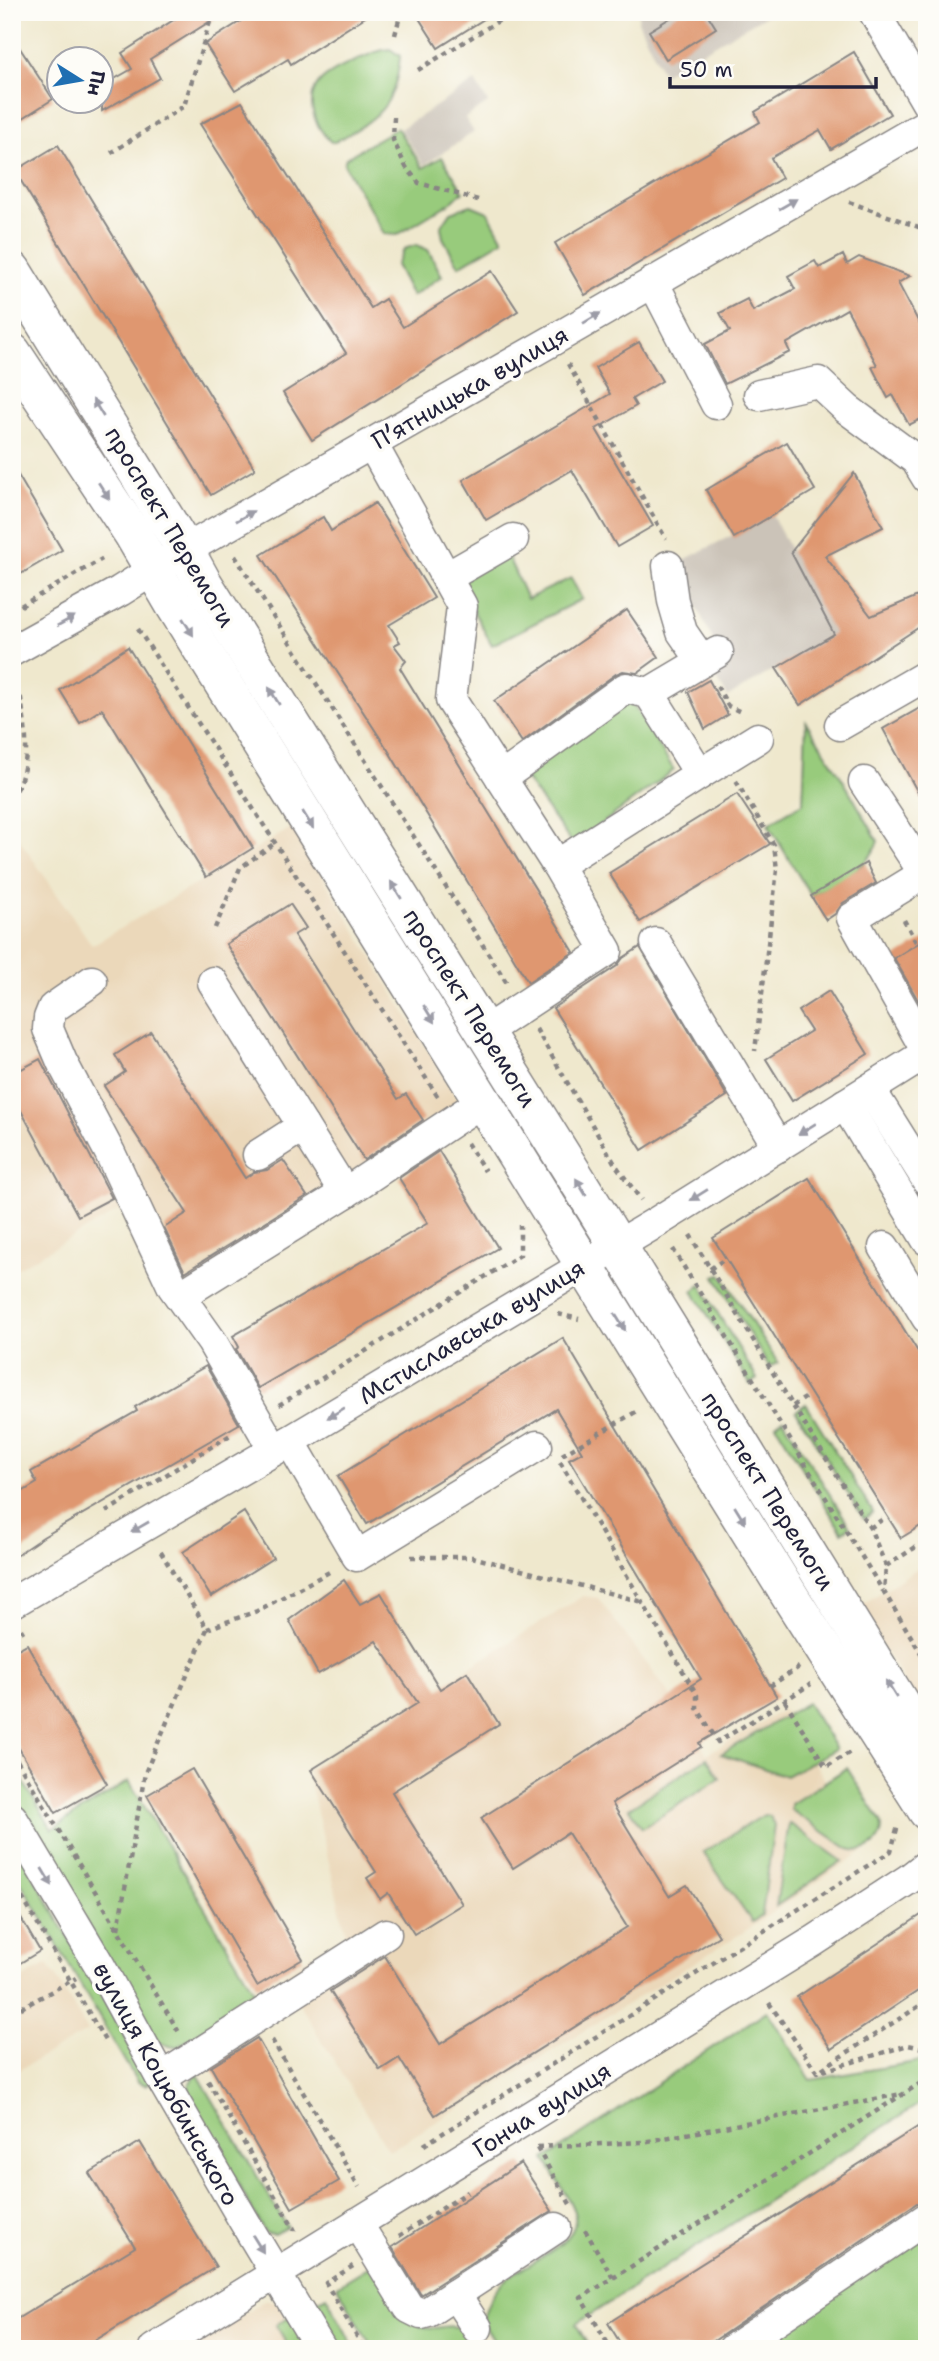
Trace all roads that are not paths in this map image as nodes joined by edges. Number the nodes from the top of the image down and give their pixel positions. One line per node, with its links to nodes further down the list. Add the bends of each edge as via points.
1 (874, 12): 2 (street)
2 (927, 103)
3 (927, 124): 5 (street, Пʼятницька вулиця, one-way to 3)
4 (12, 270): 12 (main road, проспект Перемоги, one-way to 4)
5 (653, 282): 8 (street); 9 (street, Пʼятницька вулиця, one-way to 5)
6 (12, 352): 14 (main road, проспект Перемоги, one-way to 14)
7 (758, 395): 10 (street, via 818,382 847,410 916,460)
8 (716, 404)
9 (372, 444): 12 (street, Пʼятницька вулиця, one-way to 9); 15 (street)
10 (927, 478)
11 (513, 539): 15 (street)
12 (186, 550): 14 (street, Пʼятницька вулиця); 29 (main road, проспект Перемоги, one-way to 12)
13 (668, 566): 18 (street, via 682,632 710,656)
14 (153, 569): 16 (street, Пʼятницька вулиця, one-way to 14); 32 (main road, проспект Перемоги, one-way to 32)
15 (447, 577): 22 (street, via 462,606 451,700)
16 (12, 650)
17 (927, 675): 19 (street)
18 (649, 693): 21 (street); 22 (street, via 626,688)
19 (840, 725)
20 (758, 738): 21 (street)
21 (712, 767): 24 (street)
22 (501, 778): 24 (street)
23 (864, 782): 25 (street)
24 (557, 865): 29 (street, via 607,951)
25 (925, 873): 30 (street, via 852,918)
26 (656, 943): 35 (street)
27 (92, 981): 43 (street, via 53,1008 48,1029)
28 (213, 982): 34 (street)
29 (484, 1032): 40 (main road, проспект Перемоги, one-way to 29)
30 (927, 1052): 31 (street, Мстиславська вулиця)
31 (870, 1088): 33 (street, Мстиславська вулиця); 37 (street)
32 (482, 1101): 38 (street); 42 (main road, проспект Перемоги)
33 (845, 1104): 35 (street, Мстиславська вулиця, one-way to 35); 39 (street)
34 (303, 1126): 36 (street); 38 (street)
35 (779, 1147): 40 (street, Мстиславська вулиця, one-way to 40)
36 (258, 1155)
37 (927, 1180)
38 (345, 1193): 43 (street)
39 (927, 1240)
40 (616, 1246): 42 (street, Мстиславська вулиця); 48 (main road, проспект Перемоги, one-way to 40)
41 (884, 1248): 44 (street)
42 (584, 1264): 45 (street, Мстиславська вулиця, one-way to 45); 49 (main road, проспект Перемоги, one-way to 49)
43 (180, 1296): 45 (street)
44 (927, 1318)
45 (282, 1446): 46 (street, via 357,1556); 47 (street, Мстиславська вулиця, one-way to 47)
46 (537, 1446)
47 (12, 1603)
48 (927, 1747)
49 (914, 1814)
50 (12, 1818): 53 (street, вулиця Коцюбинського, one-way to 53)
51 (927, 1865): 56 (street, Гонча вулиця, via 529,2135)
52 (386, 1934): 53 (street)
53 (161, 2078): 57 (street, вулиця Коцюбинського, one-way to 57)
54 (927, 2218): 62 (street)
55 (571, 2222): 58 (street)
56 (357, 2223): 57 (street, Гонча вулиця); 58 (street, via 409,2308 428,2312)
57 (277, 2274): 60 (street, Гонча вулиця); 61 (street, вулиця Коцюбинського)
58 (455, 2294): 59 (street)
59 (477, 2328)
60 (154, 2349)
61 (321, 2349)
62 (733, 2349)

